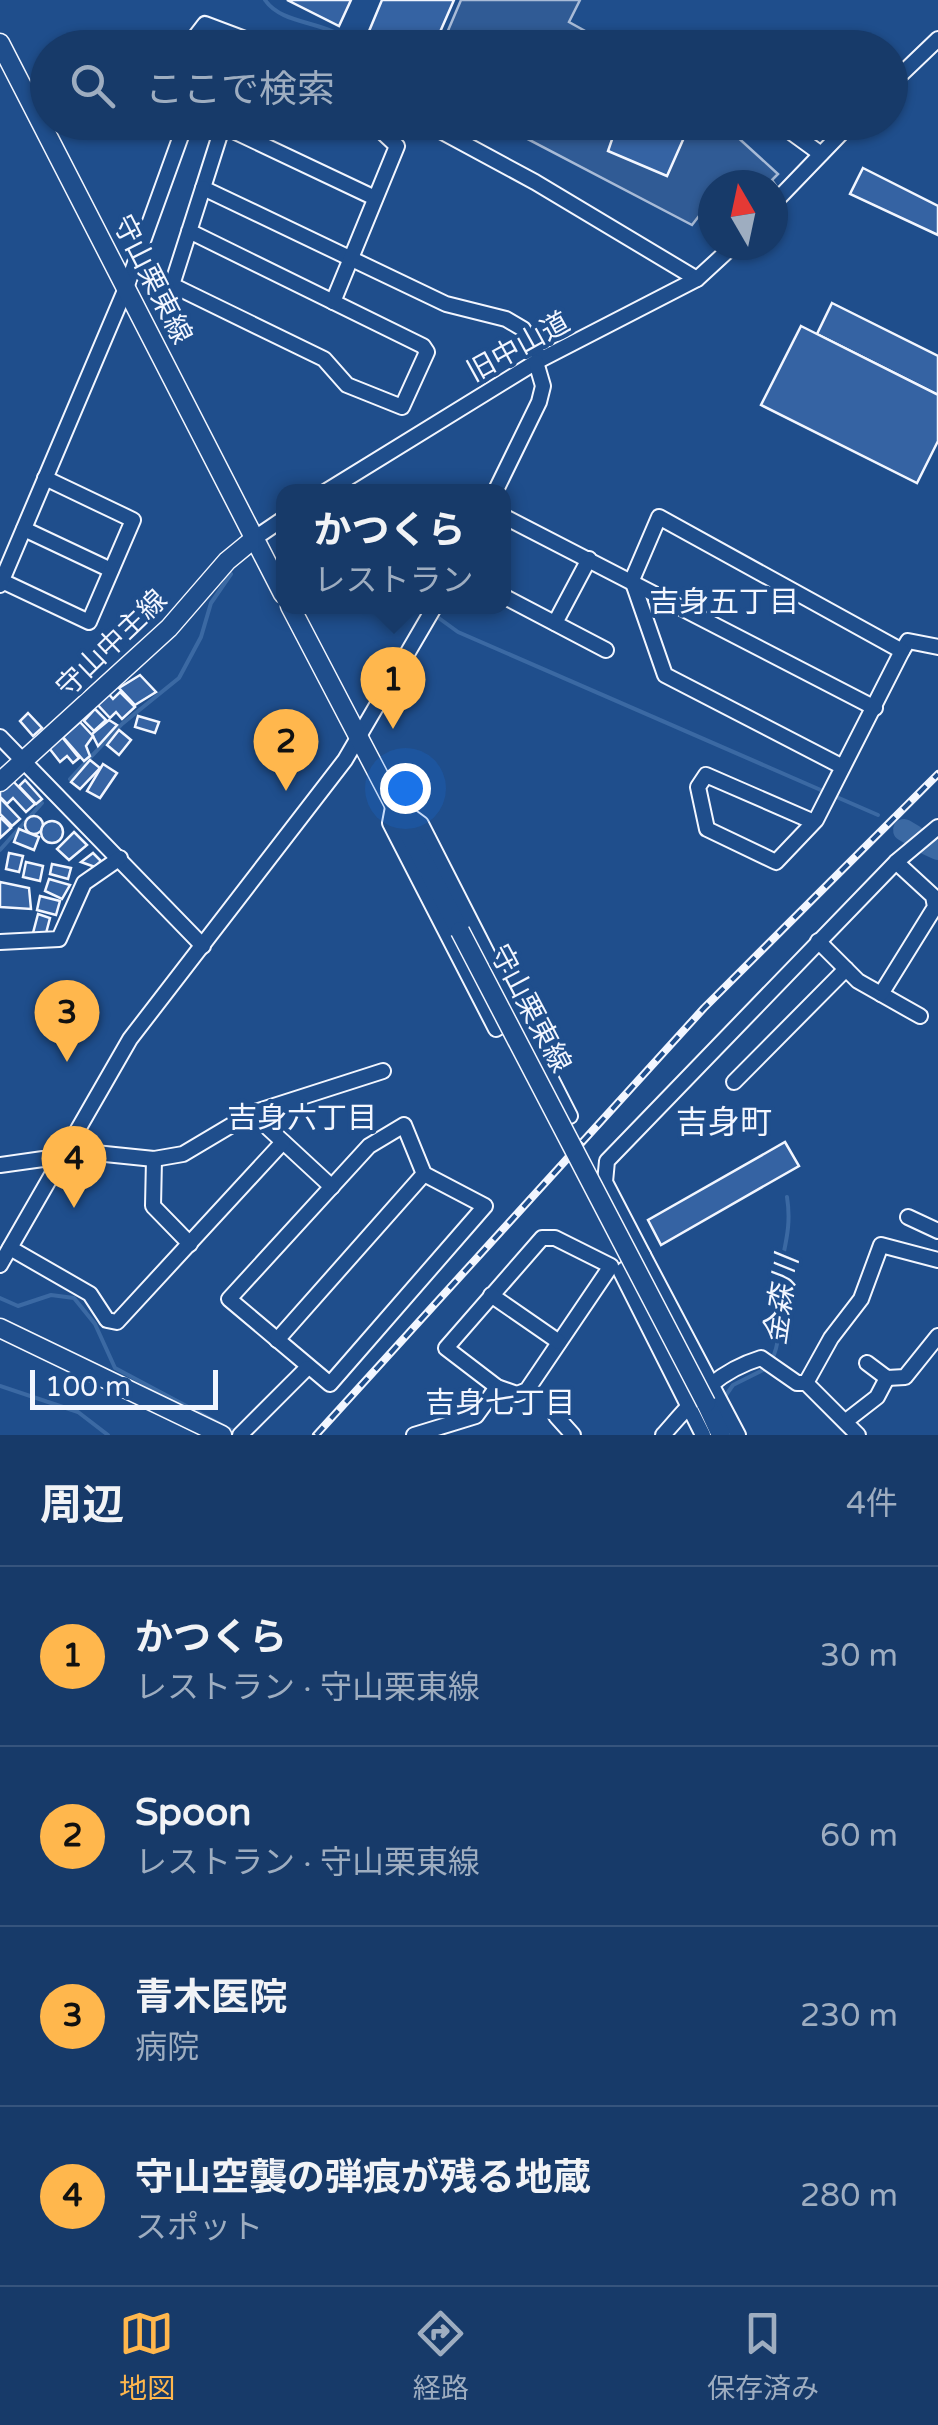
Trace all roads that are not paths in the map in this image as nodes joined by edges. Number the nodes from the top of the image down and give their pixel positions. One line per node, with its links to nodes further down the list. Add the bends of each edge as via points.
1 (938, 39): 3 (street)
2 (0, 43): 4 (main road, 守山栗東線)
3 (908, 67)
4 (30, 101)
5 (50, 140): 21 (main road, 守山栗東線)
6 (179, 140): 21 (street)
7 (218, 140): 14 (street)
8 (256, 140): 16 (street)
9 (391, 140): 16 (street, via 397,146)
10 (457, 140): 20 (street)
11 (802, 140): 13 (street)
12 (835, 140): 13 (street)
13 (821, 154): 15 (street)
14 (203, 188): 17 (street); 18 (street)
15 (788, 188)
16 (375, 198): 18 (street)
17 (189, 232): 22 (street); 22 (street, via 172,285 324,359 346,385 402,407 424,346)
18 (351, 257): 22 (street); 23 (street, via 446,304 523,329)
19 (718, 260): 20 (street, 旧中山道)
20 (696, 280): 23 (street, 旧中山道)
21 (126, 288): 24 (street); 30 (main road, 守山栗東線)
22 (333, 302)
23 (539, 361): 25 (street, 旧中山道); 26 (street, via 539,402)
24 (46, 478): 29 (street); 32 (street, via 133,520)
25 (338, 484)
26 (499, 484)
27 (511, 520): 31 (street)
28 (276, 524): 30 (street)
29 (24, 529): 32 (street); 35 (street)
30 (255, 538): 33 (main road, 守山栗東線); 46 (main road, 守山中主線)
31 (588, 558): 34 (street); 39 (street)
32 (111, 570): 35 (street, via 89,622)
33 (276, 580)
34 (632, 580): 42 (street, via 658,518); 43 (street); 47 (street, via 665,675)
35 (1, 583)
36 (511, 600): 39 (street)
37 (294, 614): 45 (main road, 守山栗東線)
38 (430, 614): 45 (street)
39 (555, 623): 41 (street)
40 (938, 647): 42 (street, via 908,641)
41 (606, 650)
42 (902, 650): 43 (street)
43 (875, 708): 47 (street)
44 (0, 737): 46 (street)
45 (358, 741): 49 (main road, 守山栗東線); 56 (street)
46 (26, 760): 48 (main road, 守山中主線); 52 (street)
47 (841, 766): 50 (street)
48 (0, 782)
49 (391, 803): 59 (street, via 420,824); 59 (street, via 390,823 496,1029); 90 (main road, 守山栗東線, bridge)
50 (814, 822): 50 (street, via 706,774 698,787 708,829 776,862)
51 (938, 828): 53 (street)
52 (120, 858): 55 (street, via 84,883 59,939); 56 (street)
53 (896, 862): 54 (street); 58 (street, via 933,896 935,907)
54 (818, 941): 57 (street); 75 (street, via 607,1161 605,1182)
55 (0, 942)
56 (204, 946): 66 (street, via 130,1040)
57 (846, 969): 58 (street); 62 (street)
58 (880, 994): 60 (street)
59 (519, 1016): 64 (street)
60 (920, 1016)
61 (383, 1071): 63 (street)
62 (734, 1082)
63 (252, 1113): 65 (street); 67 (street, via 184,1154)
64 (570, 1116)
65 (283, 1142): 70 (street); 73 (street)
66 (63, 1157): 67 (street); 68 (street); 74 (street)
67 (154, 1159): 73 (street, via 153,1206)
68 (0, 1165)
69 (424, 1174): 70 (street, via 404,1125 369,1146); 82 (street); 85 (street, via 486,1206 330,1384)
70 (332, 1186): 82 (street, via 228,1300)
71 (908, 1217): 72 (street)
72 (938, 1232)
73 (190, 1244): 74 (street, via 116,1322 107,1320 90,1294)
74 (10, 1248): 77 (street)
75 (643, 1255): 78 (street); 87 (street)
76 (938, 1260): 88 (street, via 881,1245 861,1299)
77 (0, 1265)
78 (616, 1269): 79 (street, via 555,1238 542,1238); 83 (street); 90 (street)
79 (491, 1295): 83 (street); 89 (street, via 446,1348)
80 (0, 1328): 96 (main road)
81 (938, 1336): 86 (street, via 905,1378)
82 (277, 1340): 85 (street)
83 (559, 1342): 89 (street, via 522,1394)
84 (867, 1364): 86 (street)
85 (307, 1368): 94 (street)
86 (887, 1378): 92 (street, via 877,1397)
87 (709, 1382): 88 (street, via 756,1359); 90 (street); 90 (street)
88 (806, 1383): 92 (street)
89 (497, 1387): 93 (street)
90 (710, 1407): 95 (main road, 守山栗東線); 99 (street)
91 (556, 1416): 98 (street)
92 (846, 1422): 100 (street)
93 (465, 1428): 97 (street)
94 (242, 1433)
95 (720, 1434)
96 (222, 1435)
97 (414, 1435)
98 (573, 1435)
99 (663, 1435)
100 (858, 1435)

